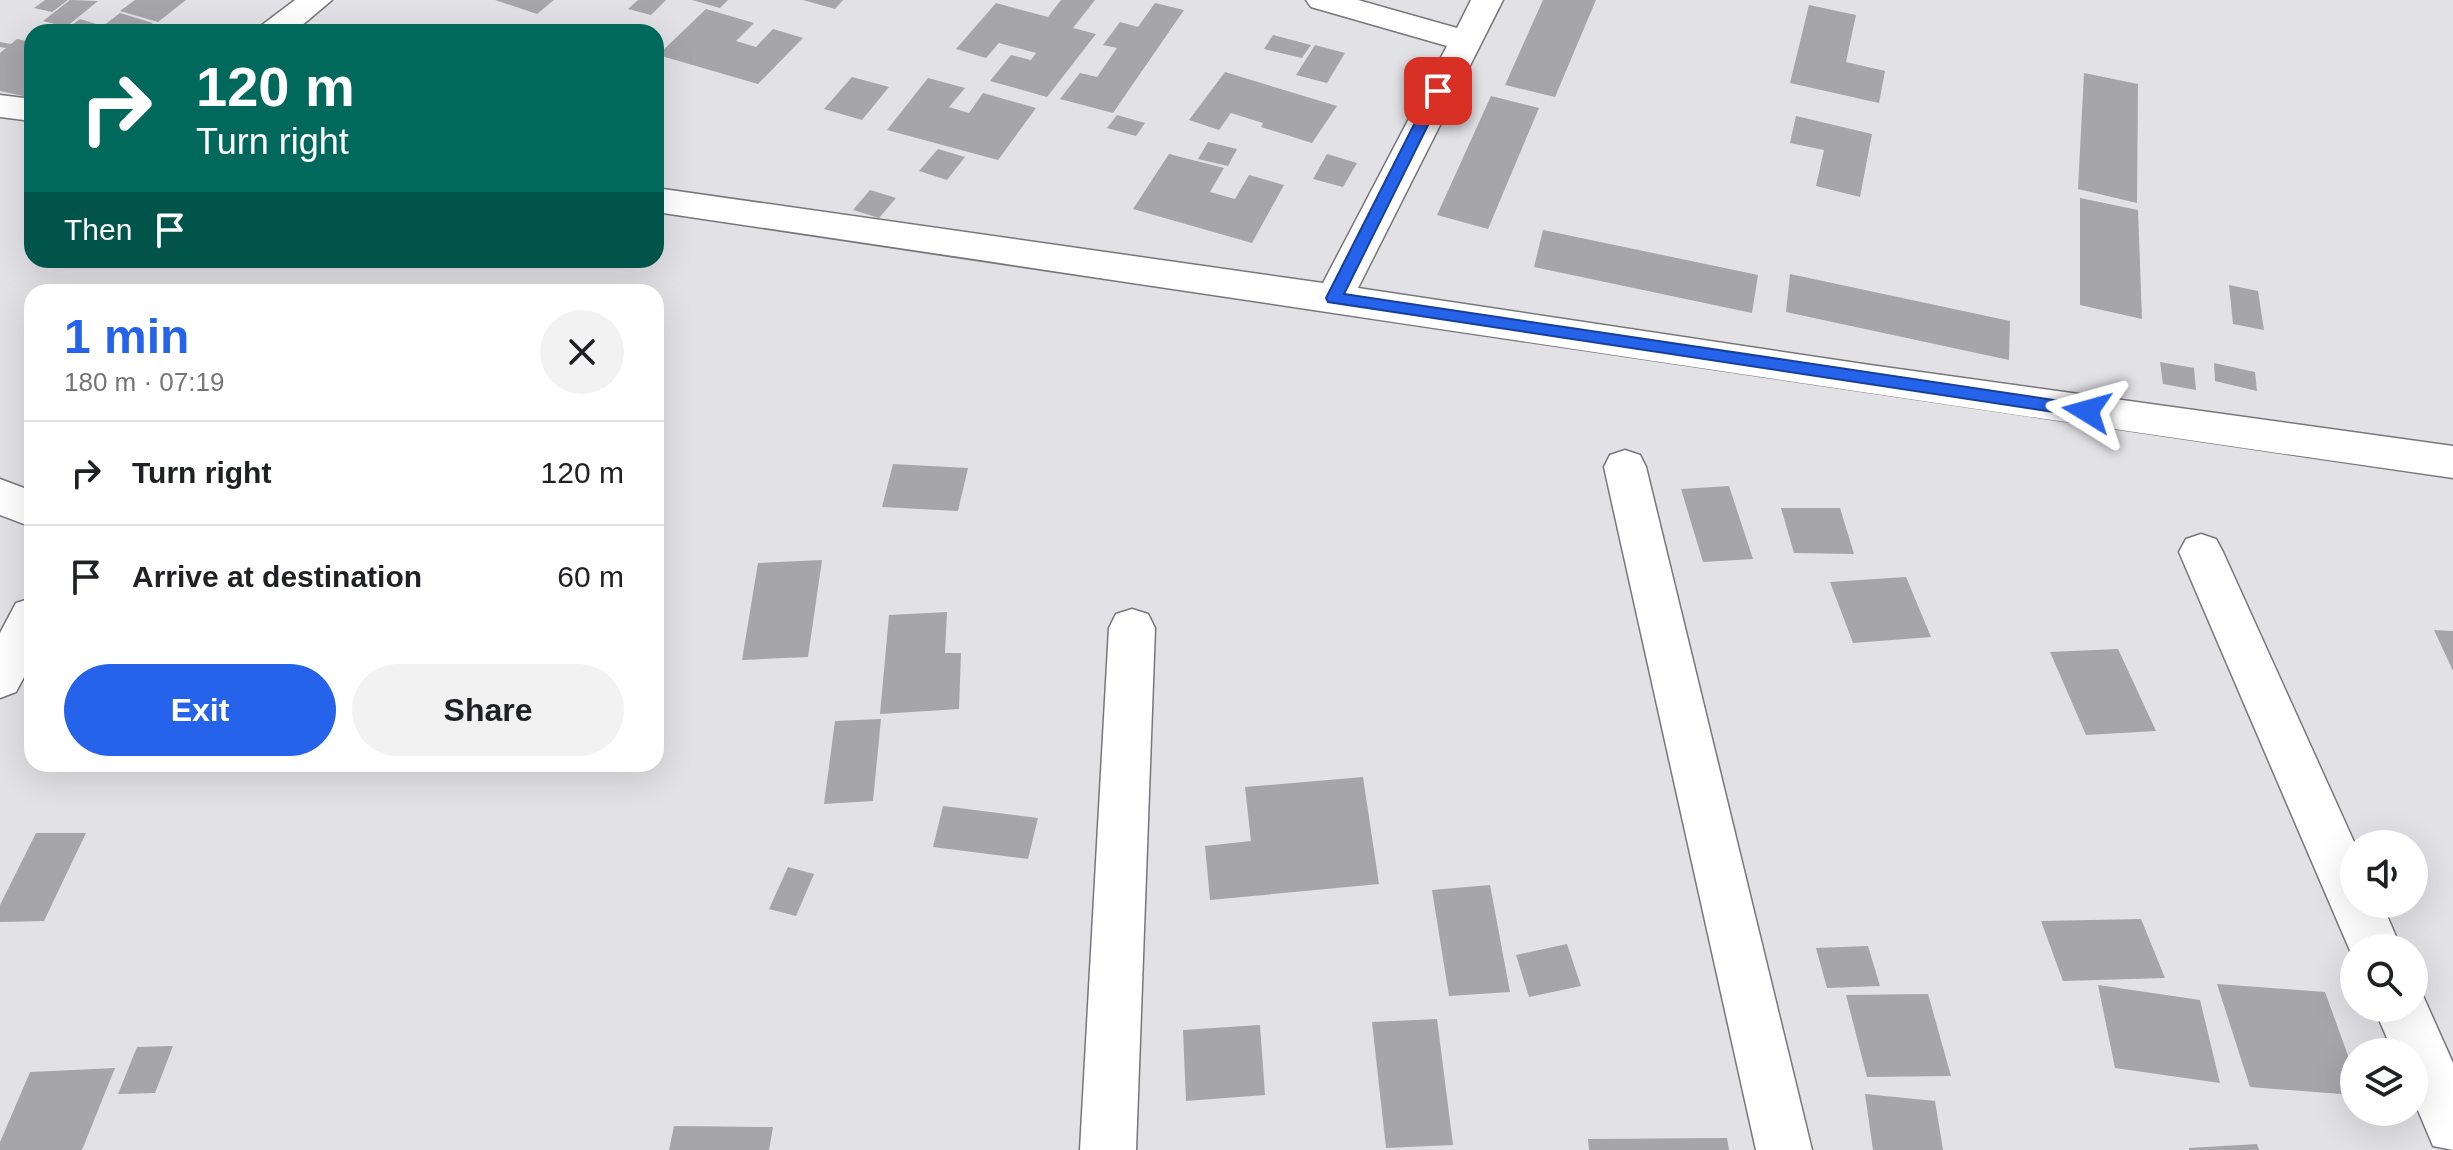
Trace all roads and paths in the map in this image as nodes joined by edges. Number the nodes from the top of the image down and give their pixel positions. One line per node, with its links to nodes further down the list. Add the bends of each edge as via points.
1 (316, 0): 4 (street)
2 (1322, 0): 5 (street)
3 (1487, 0): 5 (street)
4 (284, 24)
5 (1464, 40): 9 (street)
6 (0, 106): 7 (street)
7 (24, 109)
8 (664, 201): 9 (street)
9 (1334, 298): 10 (street)
10 (2453, 462)
11 (1625, 467): 22 (street)
12 (0, 496): 13 (street)
13 (24, 506)
14 (2201, 552): 18 (street)
15 (1132, 628): 21 (street)
16 (24, 632): 17 (street)
17 (0, 678)
18 (2340, 868)
19 (2407, 1022): 20 (street)
20 (2453, 1126)
21 (1108, 1150)
22 (1784, 1150)

